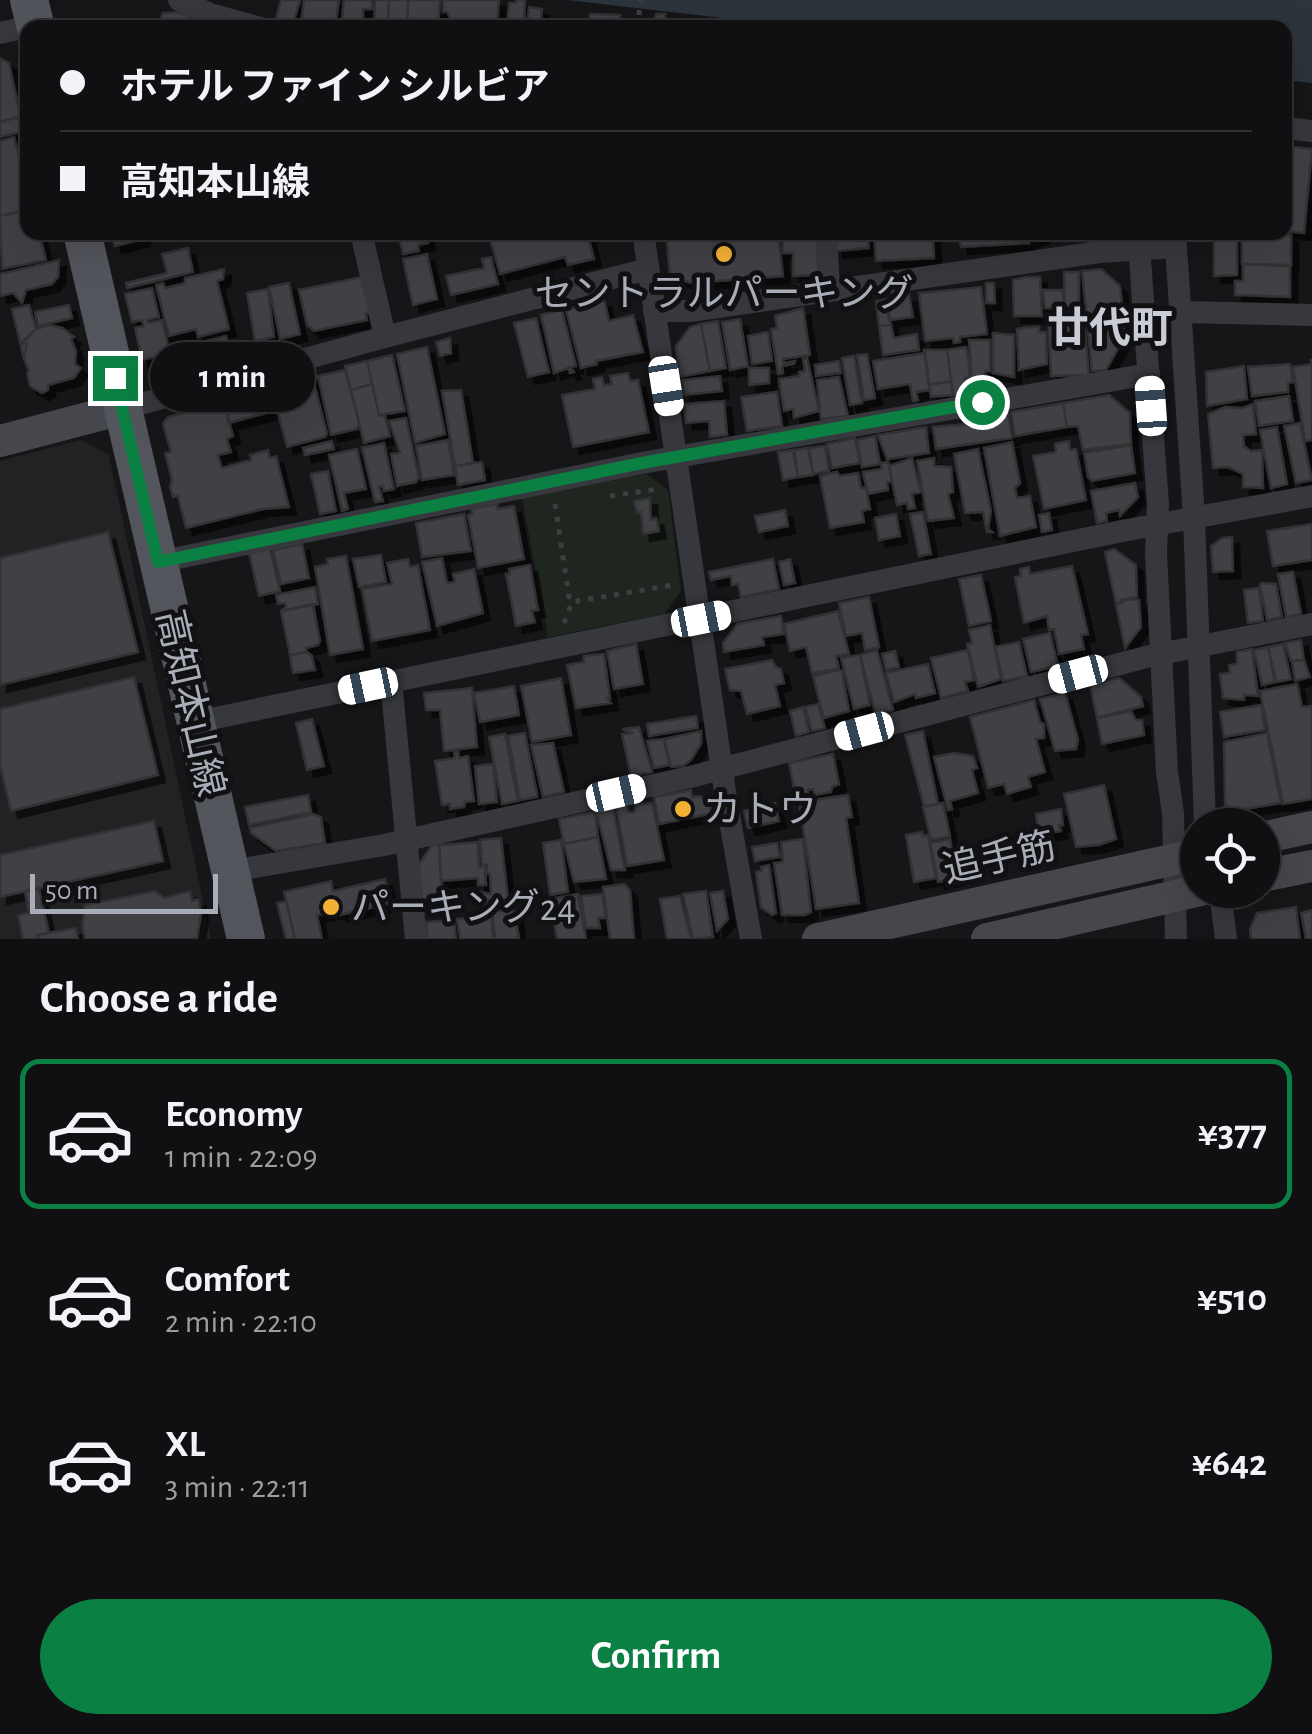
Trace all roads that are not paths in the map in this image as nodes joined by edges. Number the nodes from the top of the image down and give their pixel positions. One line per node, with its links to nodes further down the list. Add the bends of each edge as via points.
1 (179, 0): 2 (street)
2 (232, 20)
3 (84, 240): 16 (main road, 高知本山線)
4 (363, 240): 14 (street)
5 (644, 240): 9 (street)
6 (827, 240): 10 (street)
7 (1175, 240): 8 (street); 12 (street)
8 (1139, 241): 10 (street); 15 (street)
9 (648, 269): 11 (street); 14 (street)
10 (830, 289): 11 (street)
11 (654, 311): 18 (street)
12 (1182, 312): 13 (street); 20 (street)
13 (1312, 315)
14 (384, 336): 16 (street)
15 (1149, 374): 18 (street); 21 (street)
16 (122, 410): 17 (street); 22 (main road, 高知本山線)
17 (0, 442)
18 (677, 457): 22 (street); 23 (street)
19 (1312, 496): 20 (street)
20 (1194, 517): 21 (street); 25 (street)
21 (1156, 525): 23 (street); 26 (street)
22 (158, 562): 28 (main road, 高知本山線)
23 (701, 619): 27 (street); 29 (street)
24 (1312, 624): 25 (street)
25 (1198, 646): 26 (street); 30 (street)
26 (1161, 654): 29 (street); 31 (street)
27 (391, 681): 28 (street); 34 (street)
28 (196, 722): 37 (main road, 高知本山線)
29 (722, 768): 34 (street); 44 (street)
30 (1204, 808)
31 (1180, 815)
32 (1312, 827): 33 (street)
33 (1280, 834)
34 (406, 839): 37 (street); 43 (street)
35 (1180, 858): 45 (street, 追手筋)
36 (1312, 866): 38 (street)
37 (231, 871): 42 (main road, 高知本山線)
38 (1280, 872)
39 (1180, 896): 46 (street, 追手筋)
40 (1184, 908): 47 (street)
41 (1222, 908): 48 (street)
42 (246, 939)
43 (416, 939)
44 (750, 939)
45 (818, 939)
46 (988, 939)
47 (1176, 939)
48 (1226, 939)

